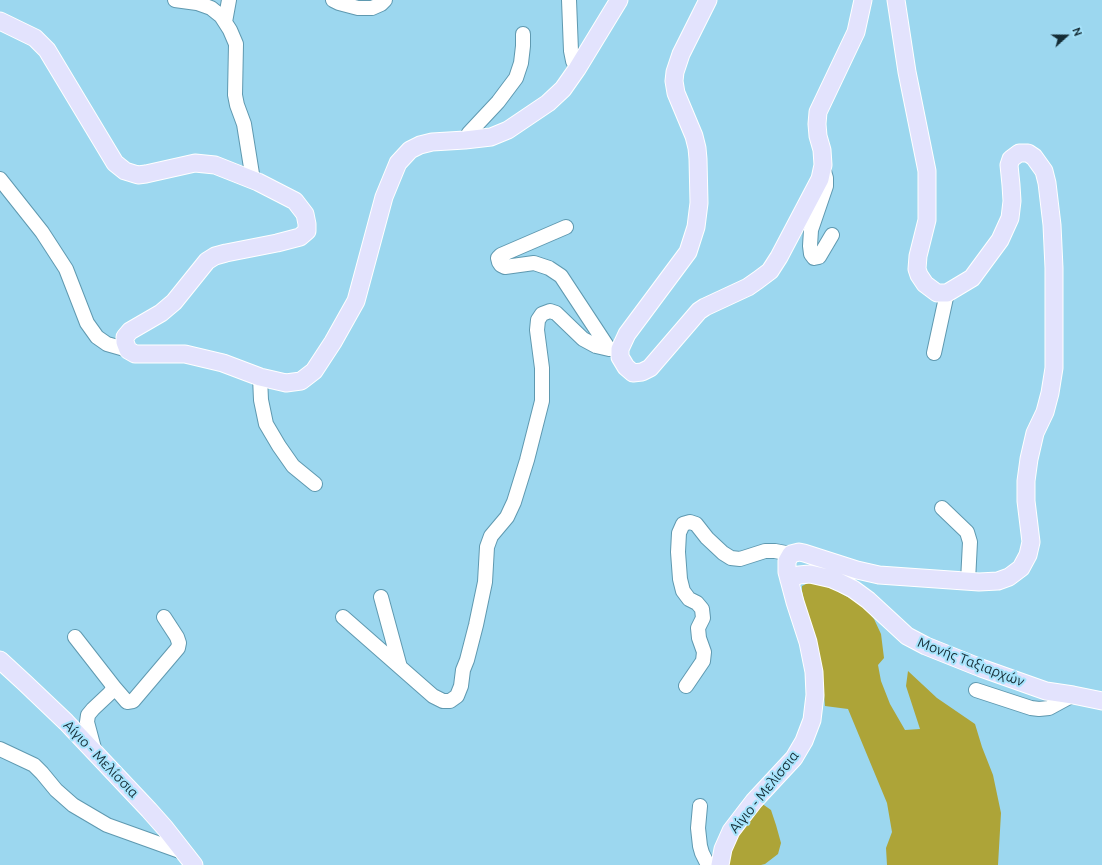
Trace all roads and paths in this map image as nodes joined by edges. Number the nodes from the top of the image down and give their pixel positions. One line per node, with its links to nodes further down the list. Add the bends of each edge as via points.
1 (175, 0): 11 (street, via 211,8)
2 (229, 0): 11 (street)
3 (334, 0): 4 (street, via 358,8 372,8)
4 (385, 0)
5 (569, 0): 13 (street, via 571,51)
6 (620, 0): 13 (main road)
7 (708, 0): 21 (main road, via 674,72 676,93 697,148 696,227 688,252)
8 (863, 0): 15 (main road, via 856,32 818,112 818,136)
9 (896, 0): 20 (main road, via 907,72 927,171 927,220 917,269 925,284 937,293)
10 (0, 21): 17 (main road, via 34,38 47,50 115,163 125,171 138,175 195,163 215,165)
11 (225, 22): 17 (street, via 236,44 235,95 244,124)
12 (523, 34): 14 (street, via 521,63 516,78)
13 (577, 69): 14 (main road, via 563,89 548,103 508,130 491,137)
14 (465, 140): 24 (main road, via 420,145 410,150 398,163 384,198 356,301 314,371 301,380 286,383)
15 (823, 165): 19 (street, via 826,186 811,230 810,246 814,258 819,257); 21 (main road, via 820,179 770,271 748,287 705,307 650,368 642,372 633,373)
16 (0, 179): 22 (street, via 42,232 66,269 87,323 96,337 107,344)
17 (253, 180): 22 (main road, via 295,201 304,214 307,231 300,237 277,244 226,253 206,261 174,302 125,337)
18 (566, 227): 21 (street, via 501,255 498,258 499,262 505,267 534,263 549,268 561,276)
19 (832, 235)
20 (947, 294): 23 (street); 29 (main road, via 972,278 1000,240 1010,218 1009,165 1011,159 1019,153 1028,153 1044,171 1047,183 1054,268 1054,368 1045,412 1035,433 1026,482 1031,542 1021,568 1009,577 998,581)
21 (614, 349): 35 (street, via 596,346 583,339 556,313 550,311 542,314 538,320 537,330 542,368 542,401 514,502 507,517 491,536 487,547 485,582 457,696 450,701 433,696)
22 (128, 350): 24 (main road, via 135,354 185,354 223,362)
23 (934, 353)
24 (260, 377): 25 (street, via 260,400 266,424 293,466)
25 (315, 484)
26 (942, 508): 29 (street, via 967,532 970,542)
27 (792, 554): 28 (main road, Αίγιο - Μελίσσια, via 786,566); 29 (main road, via 804,553 879,575); 36 (street, via 765,551 740,559 731,558 707,538 696,524 683,524 679,533 680,579 683,591 702,609 703,618 698,633 704,652 703,661)
28 (789, 580): 39 (main road, Μονής Ταξιαρχών, via 799,575 810,574 841,582 868,600 907,636 926,646 1046,691); 46 (main road, Αίγιο - Μελίσσια, via 808,642 814,672 812,720 794,758 754,801 731,831)
29 (968, 581)
30 (381, 597): 35 (street)
31 (164, 617): 37 (street, via 177,637 178,648 133,701 127,702)
32 (343, 617): 35 (street)
33 (75, 637): 37 (street)
34 (0, 660): 42 (main road, Αίγιο - Μελίσσια)
35 (400, 667)
36 (686, 686)
37 (114, 687): 42 (street, via 88,715 87,722)
38 (976, 690): 39 (street, via 1039,709 1049,708)
39 (1074, 695): 40 (main road, Μονής Ταξιαρχών)
40 (1102, 701)
41 (0, 749): 44 (street, via 34,766 73,805 106,825)
42 (95, 752): 44 (main road, Αίγιο - Μελίσσια, via 166,828)
43 (700, 806): 45 (street, via 700,846)
44 (189, 859)
45 (708, 865)
46 (720, 865)

